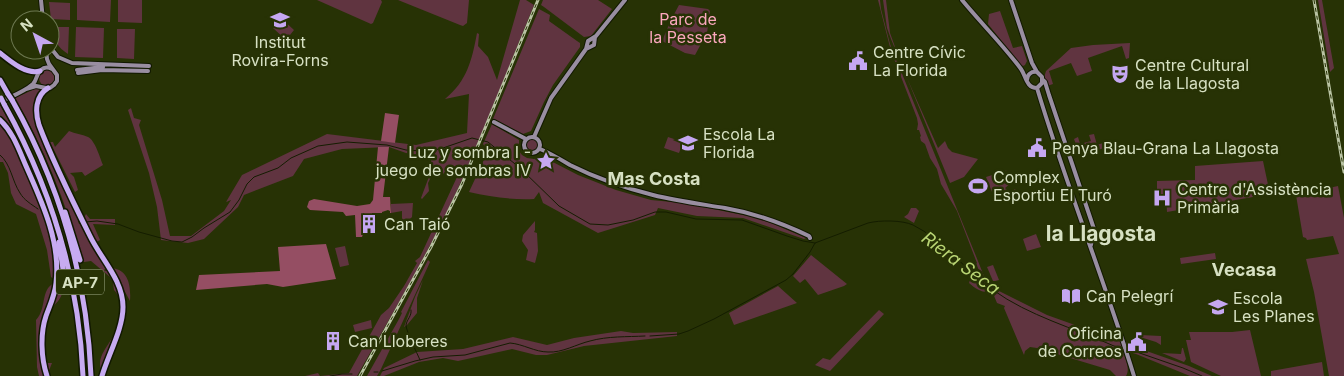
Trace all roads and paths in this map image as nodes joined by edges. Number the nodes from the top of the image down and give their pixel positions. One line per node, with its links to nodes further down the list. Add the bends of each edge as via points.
1 (625, 0): 26 (main road, via 593,40 588,40 588,47 552,98)
2 (962, 0): 12 (main road)
3 (1011, 0): 8 (main road)
4 (0, 53): 10 (highway, via 27,70)
5 (60, 58): 11 (main road, via 72,63 148,68)
6 (47, 60): 10 (main road)
7 (48, 60): 9 (main road)
8 (1032, 63): 13 (main road); 14 (main road)
9 (52, 69): 10 (main road); 20 (main road, via 57,81)
10 (42, 70): 15 (main road)
11 (77, 71)
12 (1022, 71): 14 (main road); 17 (main road)
13 (1037, 72): 14 (main road); 18 (main road)
14 (1031, 73): 17 (main road)
15 (37, 77): 19 (main road); 22 (main road)
16 (0, 80): 29 (highway, AP-7, bridge, via 35,143)
17 (1027, 80): 21 (main road, via 1030,86)
18 (1043, 80): 21 (main road); 31 (main road)
19 (41, 86): 20 (main road); 22 (main road)
20 (48, 88): 41 (highway, via 38,100 37,121 123,301 120,326)
21 (1037, 88): 32 (main road)
22 (26, 89): 23 (main road)
23 (1, 101): 30 (highway, AP-7, via 33,161)
24 (0, 120): 38 (highway, via 10,132 47,217 54,249 57,281 42,336)
25 (494, 122): 27 (main road)
26 (534, 137): 27 (main road); 28 (main road)
27 (526, 139): 28 (main road, via 523,146 528,153 536,153)
28 (540, 148): 33 (main road, via 612,182 653,195 761,217)
29 (55, 192): 36 (highway, via 68,218); 40 (highway, AP-7, via 81,285)
30 (56, 222): 37 (highway); 39 (highway, AP-7, via 75,297)
31 (1094, 234): 32 (main road, via 1090,230); 34 (main road)
32 (1086, 236): 34 (main road); 35 (main road)
33 (810, 238)
34 (1092, 239): 35 (main road)
35 (1092, 247): 42 (main road)
36 (80, 260)
37 (64, 276)
38 (47, 376)
39 (83, 376)
40 (91, 376)
41 (102, 376)
42 (1134, 376)

